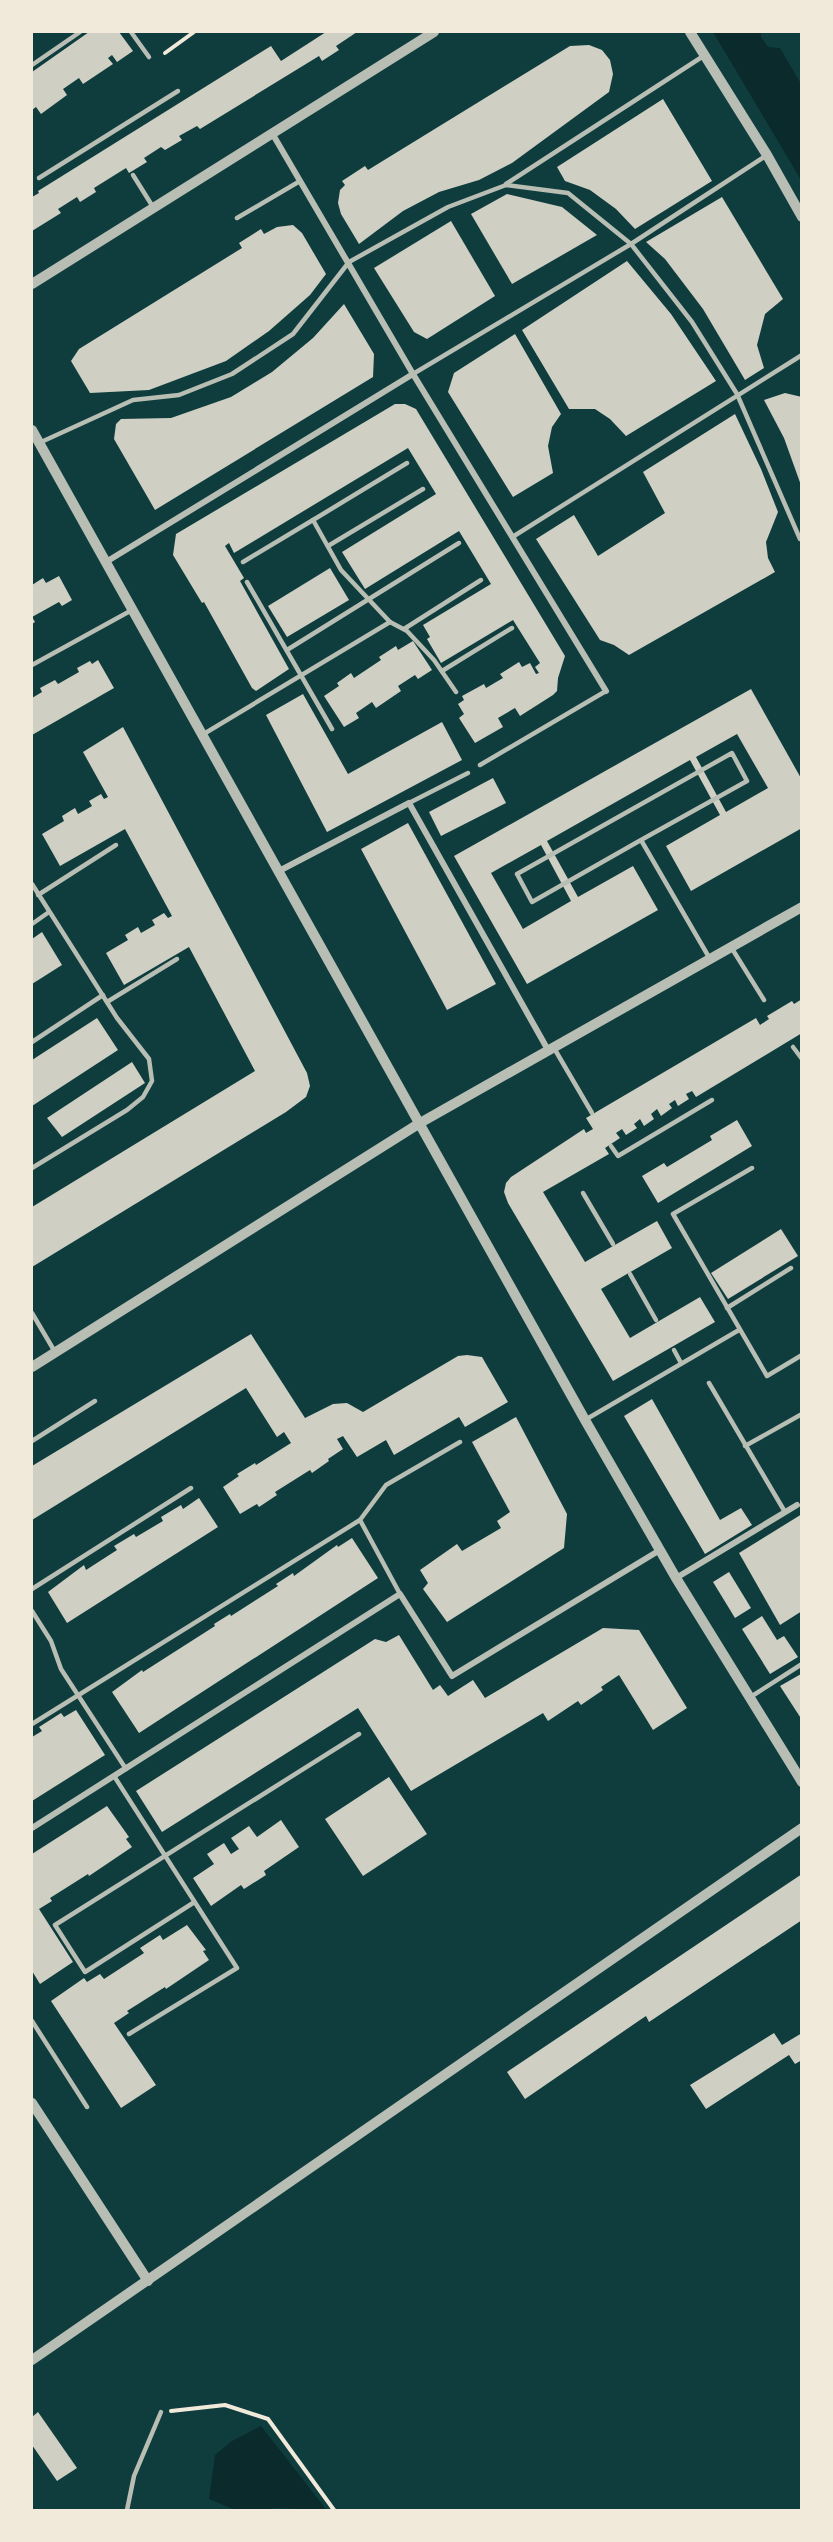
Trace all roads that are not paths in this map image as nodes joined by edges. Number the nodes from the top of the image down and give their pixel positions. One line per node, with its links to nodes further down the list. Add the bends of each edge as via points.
1 (80, 32): 7 (lane)
2 (434, 32): 9 (street)
3 (690, 32): 5 (street)
4 (134, 33): 6 (lane)
5 (705, 55): 12 (street); 16 (lane)
6 (149, 57)
7 (32, 65)
8 (178, 91): 10 (lane)
9 (271, 132): 15 (street); 17 (street)
10 (108, 136): 11 (lane); 14 (lane)
11 (112, 144)
12 (766, 155): 19 (street); 20 (lane)
13 (133, 175): 17 (lane)
14 (39, 178)
15 (300, 181): 18 (lane); 21 (street)
16 (506, 184): 20 (lane, via 568,193); 21 (lane, via 447,207)
17 (153, 207): 22 (street)
18 (237, 218)
19 (801, 218)
20 (631, 244): 24 (lane); 25 (lane, via 692,322)
21 (349, 262): 24 (street); 27 (lane, via 293,334 232,374 179,395 133,400)
22 (32, 284)
23 (801, 355): 25 (lane)
24 (413, 374): 31 (street); 35 (street)
25 (737, 394): 31 (lane); 32 (lane)
26 (32, 430): 27 (street)
27 (39, 443): 35 (street)
28 (407, 463): 30 (lane)
29 (423, 489): 34 (lane)
30 (313, 520): 34 (lane); 36 (lane)
31 (514, 536): 48 (street)
32 (800, 539)
33 (459, 543): 39 (lane)
34 (328, 546): 39 (lane, via 341,570)
35 (106, 562): 40 (street)
36 (243, 562)
37 (481, 580): 43 (lane)
38 (247, 582): 44 (lane)
39 (369, 599): 41 (lane); 44 (lane)
40 (132, 610): 45 (lane); 51 (street)
41 (390, 622): 43 (lane); 47 (lane)
42 (512, 628): 46 (lane)
43 (404, 629): 46 (lane)
44 (287, 650): 47 (lane)
45 (32, 665)
46 (442, 671): 49 (lane)
47 (302, 677): 50 (lane); 51 (lane)
48 (606, 691): 52 (lane)
49 (456, 692)
50 (332, 729)
51 (202, 735): 57 (street)
52 (480, 765)
53 (468, 772): 54 (lane)
54 (409, 803): 57 (street); 71 (street)
55 (641, 840): 55 (lane, via 747,781 732,753 517,874 532,902); 65 (lane)
56 (116, 846): 59 (lane)
57 (279, 871): 75 (street)
58 (32, 885): 59 (lane)
59 (38, 895): 61 (lane)
60 (801, 907): 63 (street)
61 (49, 912): 62 (lane); 66 (lane)
62 (32, 924)
63 (731, 947): 65 (street); 67 (lane)
64 (177, 959): 68 (lane)
65 (710, 959): 71 (street)
66 (102, 995): 68 (lane); 69 (lane)
67 (764, 1000)
68 (107, 1002): 77 (lane, via 149,1059 152,1081 127,1110)
69 (32, 1042)
70 (793, 1047): 72 (lane)
71 (551, 1049): 74 (lane); 75 (street)
72 (801, 1059)
73 (712, 1100): 76 (lane, via 618,1156)
74 (592, 1113)
75 (420, 1123): 88 (street); 95 (street)
76 (611, 1146)
77 (32, 1168)
78 (752, 1168): 83 (lane, via 673,1214)
79 (583, 1193): 80 (lane)
80 (613, 1244)
81 (791, 1268): 83 (lane)
82 (630, 1274): 85 (lane)
83 (727, 1308): 86 (lane)
84 (32, 1313): 88 (lane)
85 (656, 1320)
86 (739, 1330): 89 (lane, via 767,1376); 90 (lane)
87 (674, 1350): 90 (lane)
88 (55, 1352): 91 (street)
89 (801, 1355)
90 (681, 1363): 95 (lane)
91 (32, 1367)
92 (709, 1383): 98 (lane)
93 (95, 1401): 96 (lane)
94 (801, 1414): 98 (lane)
95 (585, 1420): 103 (street)
96 (32, 1441)
97 (460, 1443): 102 (lane, via 386,1485)
98 (745, 1446): 101 (lane)
99 (191, 1488): 105 (lane)
100 (799, 1503): 101 (street)
101 (785, 1512): 104 (street)
102 (360, 1520): 106 (lane); 109 (lane)
103 (660, 1550): 104 (street); 106 (street, via 452,1676)
104 (676, 1578): 110 (street)
105 (32, 1589)
106 (400, 1594): 113 (street)
107 (32, 1611): 109 (lane)
108 (801, 1664): 110 (lane)
109 (78, 1695): 111 (lane); 113 (lane)
110 (749, 1698): 115 (street)
111 (32, 1724)
112 (359, 1734): 118 (lane)
113 (126, 1769): 114 (street)
114 (114, 1776): 116 (street); 118 (lane)
115 (801, 1782)
116 (32, 1828)
117 (801, 1828): 124 (street)
118 (164, 1856): 119 (lane); 119 (lane, via 54,1925 85,1972)
119 (193, 1903): 121 (lane, via 237,1968)
120 (32, 2021): 123 (lane)
121 (129, 2034)
122 (32, 2103): 124 (street)
123 (87, 2107)
124 (148, 2281): 125 (street)
125 (32, 2360)
126 (161, 2412): 127 (lane, via 134,2476)
127 (127, 2511)

